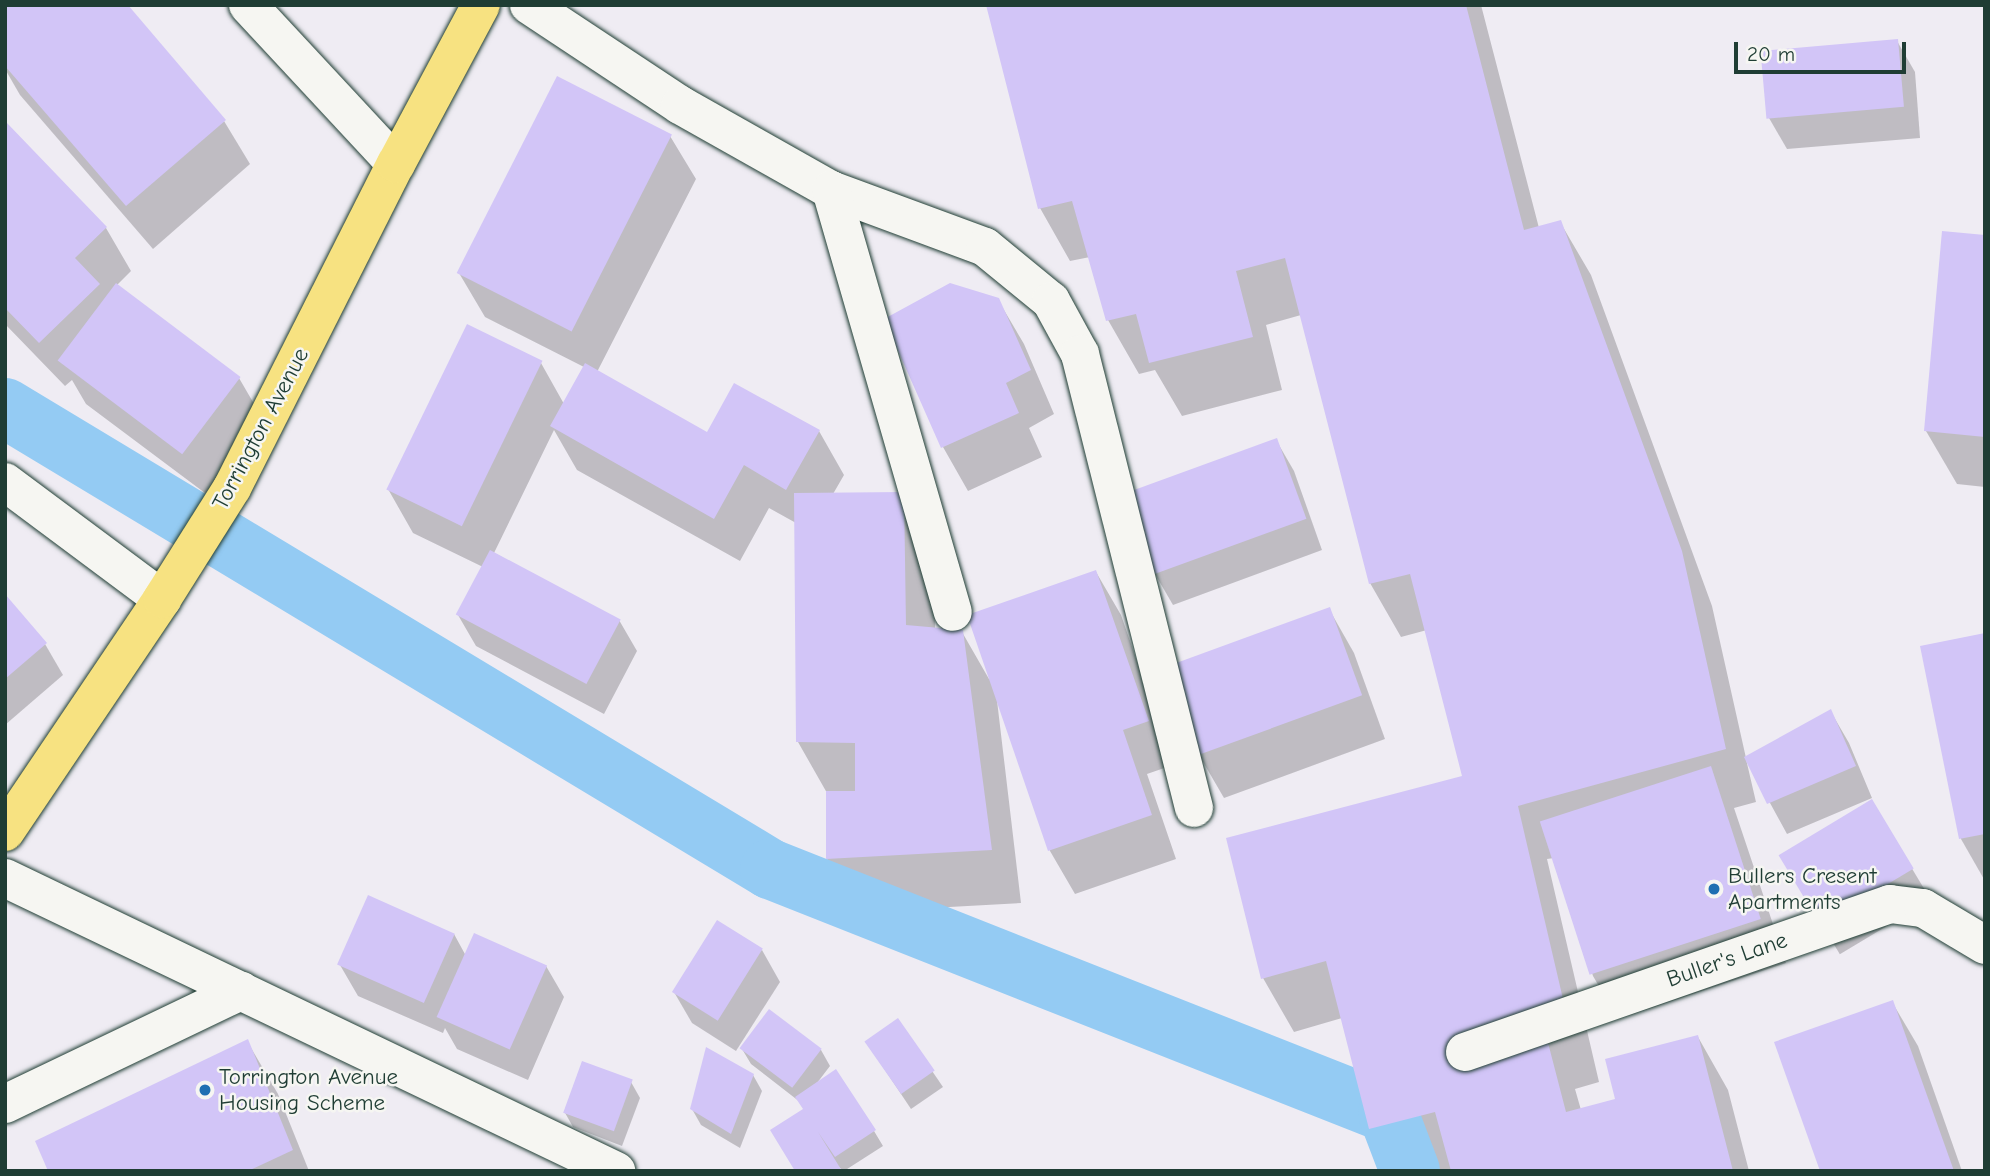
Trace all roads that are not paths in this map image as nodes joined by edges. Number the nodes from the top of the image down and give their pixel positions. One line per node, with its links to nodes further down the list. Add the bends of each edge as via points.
1 (248, 5): 4 (street)
2 (481, 5): 4 (main road, Torrington Avenue)
3 (529, 5): 5 (street, via 680,105)
4 (396, 164): 7 (main road, Torrington Avenue, via 232,488)
5 (831, 190): 8 (street); 9 (street, via 985,247 1051,301 1080,354)
6 (5, 481): 7 (street)
7 (162, 599): 10 (main road, Torrington Avenue)
8 (953, 612)
9 (1194, 808)
10 (5, 832)
11 (5, 877): 13 (street)
12 (1985, 945): 14 (street, Buller's Lane, via 1923,908 1891,904)
13 (242, 991): 15 (street); 16 (street)
14 (1465, 1052)
15 (5, 1104)
16 (616, 1171)

